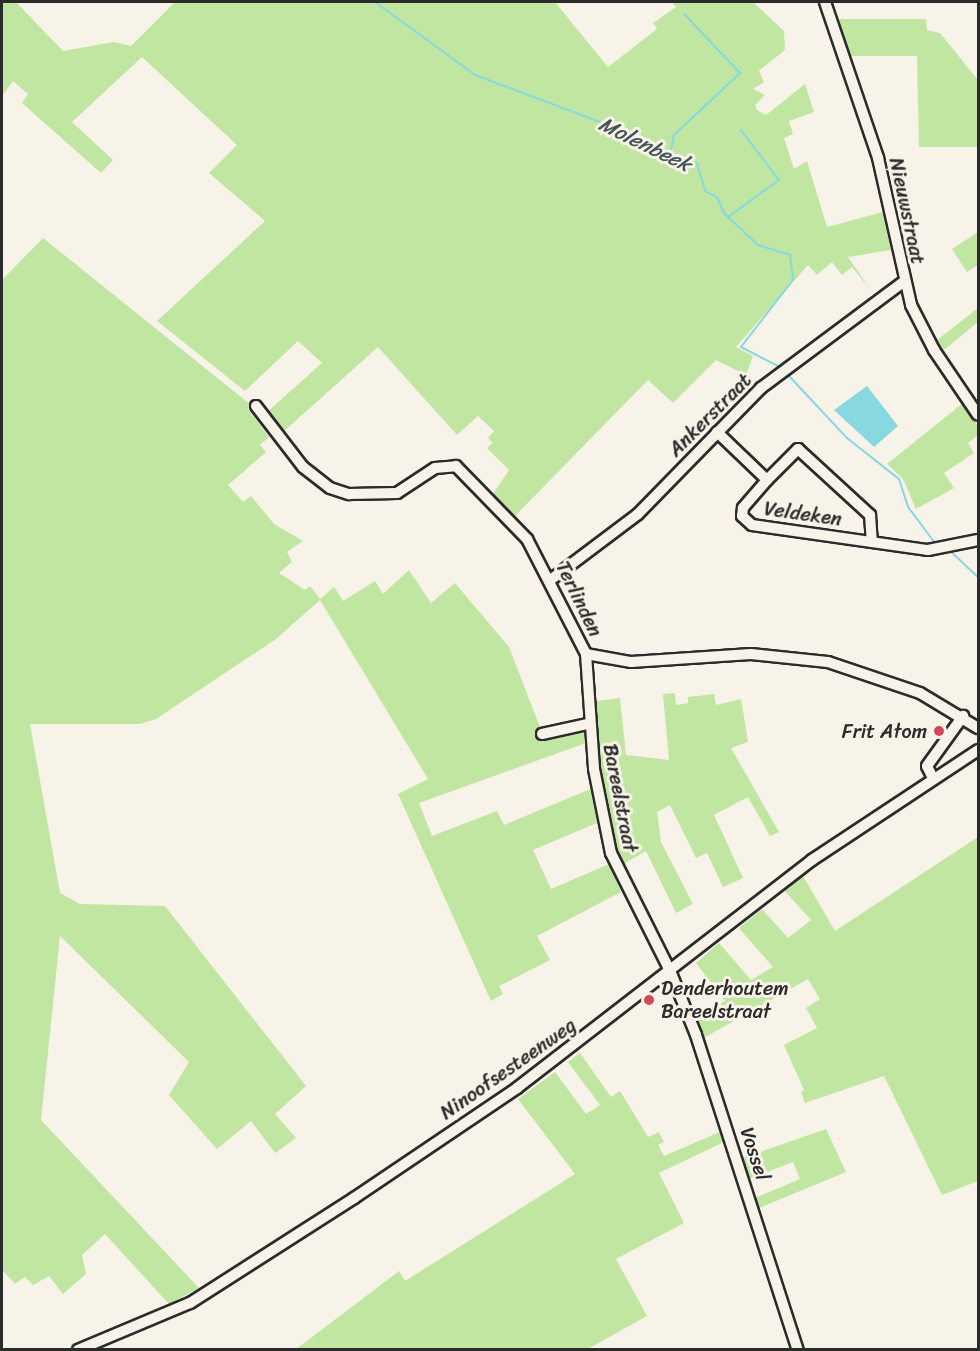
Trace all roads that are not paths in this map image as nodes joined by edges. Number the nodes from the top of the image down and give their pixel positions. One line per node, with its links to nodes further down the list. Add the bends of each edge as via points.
1 (825, 2): 2 (street, Nieuwstraat, via 878,158)
2 (903, 282): 4 (street, Nieuwstraat, via 923,331); 5 (street, Ankerstraat, via 761,388)
3 (256, 406): 9 (street, Terlinden, via 303,467 330,488 357,494 397,493 435,468 456,466 527,539)
4 (978, 415)
5 (717, 432): 6 (street, Veldeken); 9 (street, Ankerstraat, via 638,514)
6 (766, 480): 8 (street, Veldeken, via 798,449 870,515); 8 (street, Veldeken, via 743,508 742,516 752,525)
7 (978, 540): 8 (street, Veldeken, via 928,550)
8 (872, 542)
9 (549, 580): 10 (street, Terlinden)
10 (586, 654): 11 (street, Terlinden, via 631,662 751,654 828,662 892,681); 12 (street, Bareelstraat)
11 (963, 716): 13 (street, Terlinden); 16 (street, via 927,766)
12 (588, 724): 14 (street, Bareelstraat); 17 (street, Bareelstraat, via 610,853)
13 (978, 728)
14 (542, 734)
15 (978, 750): 16 (street, Ninoofsesteenweg)
16 (933, 778): 17 (street, Ninoofsesteenweg, via 812,860)
17 (671, 973): 18 (street, Ninoofsesteenweg, via 517,1088 232,1278 157,1319); 19 (street, Vossel, via 728,1127)
18 (78, 1350)
19 (798, 1350)

